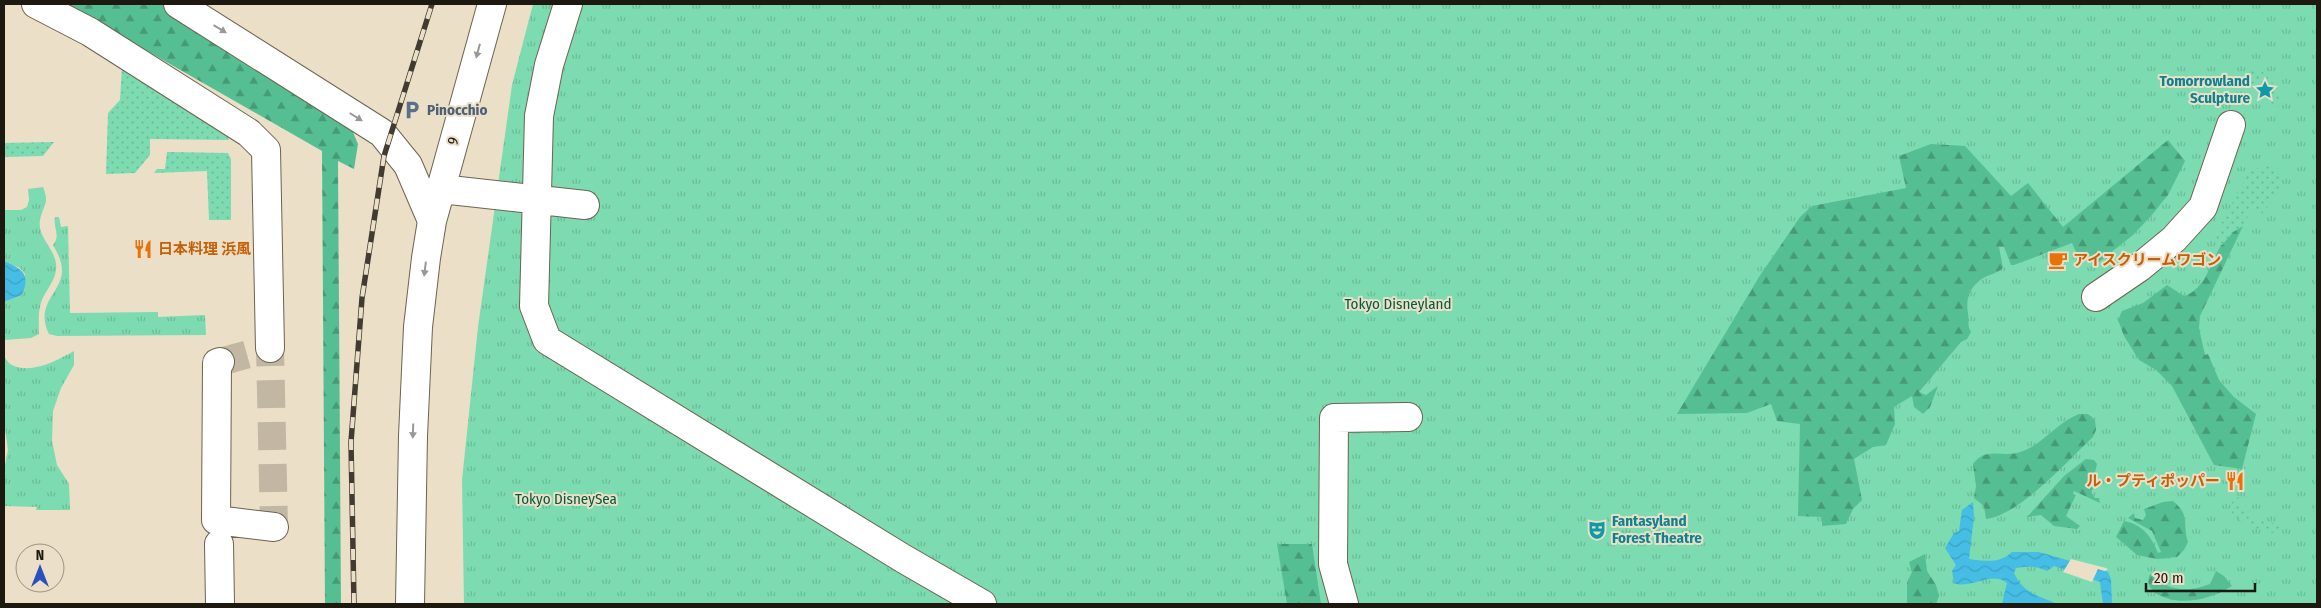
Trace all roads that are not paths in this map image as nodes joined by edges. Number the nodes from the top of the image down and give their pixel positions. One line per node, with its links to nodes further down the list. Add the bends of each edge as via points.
1 (36, 4): 11 (street, via 90,32 249,133 266,150)
2 (178, 4): 9 (street, one-way to 9, via 382,134 408,165)
3 (492, 4): 6 (street, 9, one-way to 6)
4 (568, 4): 7 (street, via 549,65 539,116)
5 (2231, 125): 10 (street, via 2203,207 2174,240)
6 (441, 190): 7 (street); 9 (street, 9)
7 (537, 200): 8 (street); 18 (street, via 534,306 547,340)
8 (585, 205)
9 (432, 221): 17 (street, 9, one-way to 17, via 418,327)
10 (2096, 297)
11 (270, 348)
12 (220, 362): 14 (street, via 216,520)
13 (1408, 417): 19 (street, via 1334,418 1333,564)
14 (274, 527)
15 (219, 544): 16 (street)
16 (220, 604)
17 (410, 604)
18 (982, 604)
19 (1344, 604)

